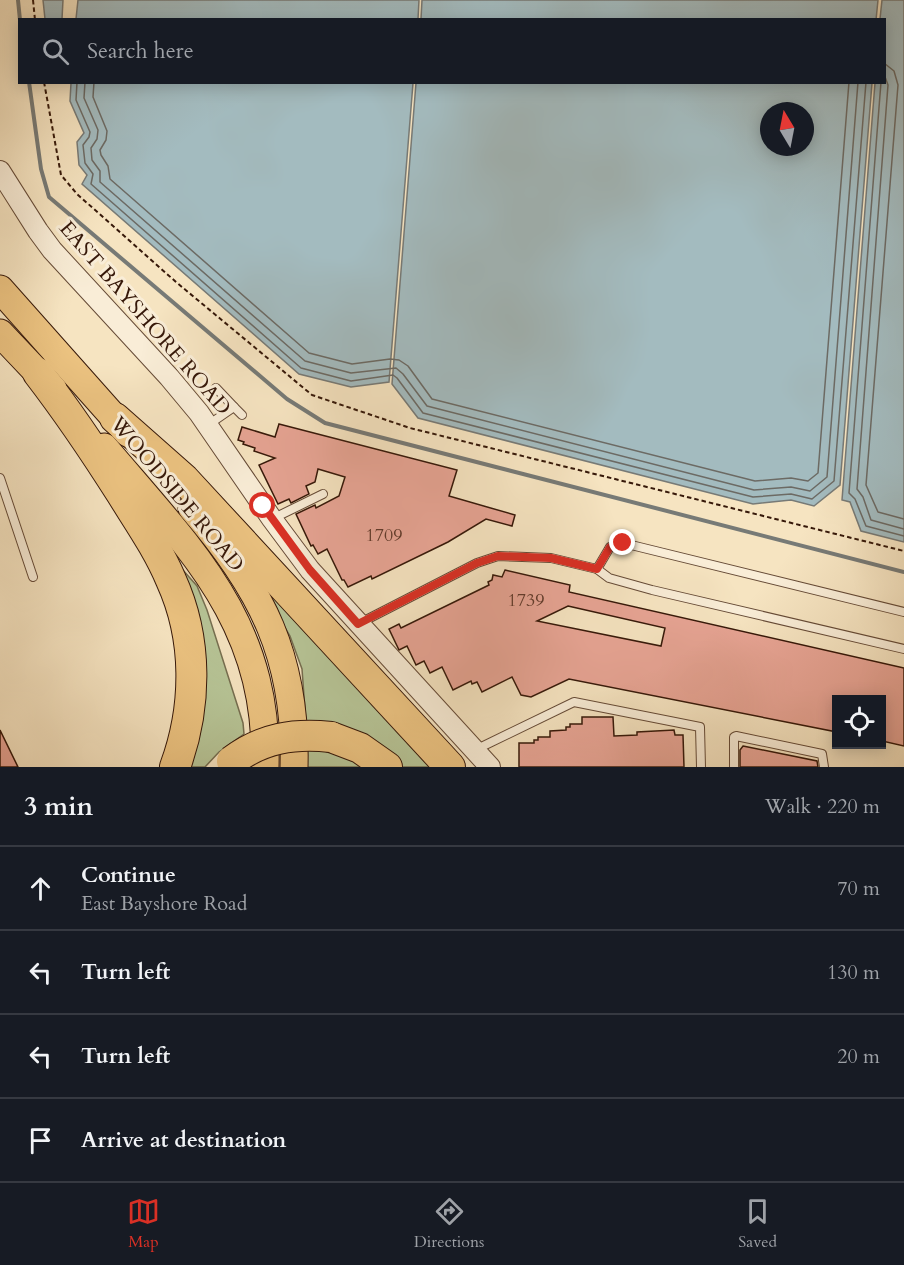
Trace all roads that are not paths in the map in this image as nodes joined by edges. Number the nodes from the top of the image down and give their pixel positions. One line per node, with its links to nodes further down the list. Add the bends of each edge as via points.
1 (0, 171): 9 (street, EAST BAYSHORE ROAD, via 52,250 170,377)
2 (0, 289): 8 (highway, WOODSIDE ROAD)
3 (0, 333): 4 (highway, WOODSIDE ROAD)
4 (38, 373): 20 (highway, via 153,543 180,601 189,641 191,685 186,733); 21 (highway, WOODSIDE ROAD, via 199,561 223,596 242,632 255,670 264,720)
5 (216, 388): 6 (lane)
6 (234, 407): 7 (lane); 9 (lane)
7 (242, 415)
8 (115, 418): 22 (highway, WOODSIDE ROAD, via 222,543 259,600 277,640 289,685 295,728); 24 (highway, via 184,478)
9 (208, 425): 12 (street, EAST BAYSHORE ROAD)
10 (0, 478): 14 (lane)
11 (323, 494): 12 (lane)
12 (272, 519): 16 (street, EAST BAYSHORE ROAD)
13 (597, 569): 15 (lane, via 610,547 623,543); 16 (lane, via 551,558 498,556); 17 (lane, via 609,578 652,590)
14 (33, 577)
15 (904, 612)
16 (358, 624): 18 (street, EAST BAYSHORE ROAD)
17 (904, 649)
18 (475, 750): 25 (street, EAST BAYSHORE ROAD); 26 (lane, via 574,702 700,727)
19 (229, 764): 23 (highway, bridge, via 270,740 301,735 331,737 360,748)
20 (175, 767)
21 (265, 767)
22 (294, 767)
23 (387, 767)
24 (450, 767)
25 (490, 767)
26 (701, 767)
27 (734, 767): 28 (lane, via 736,736 822,754)
28 (824, 767)

